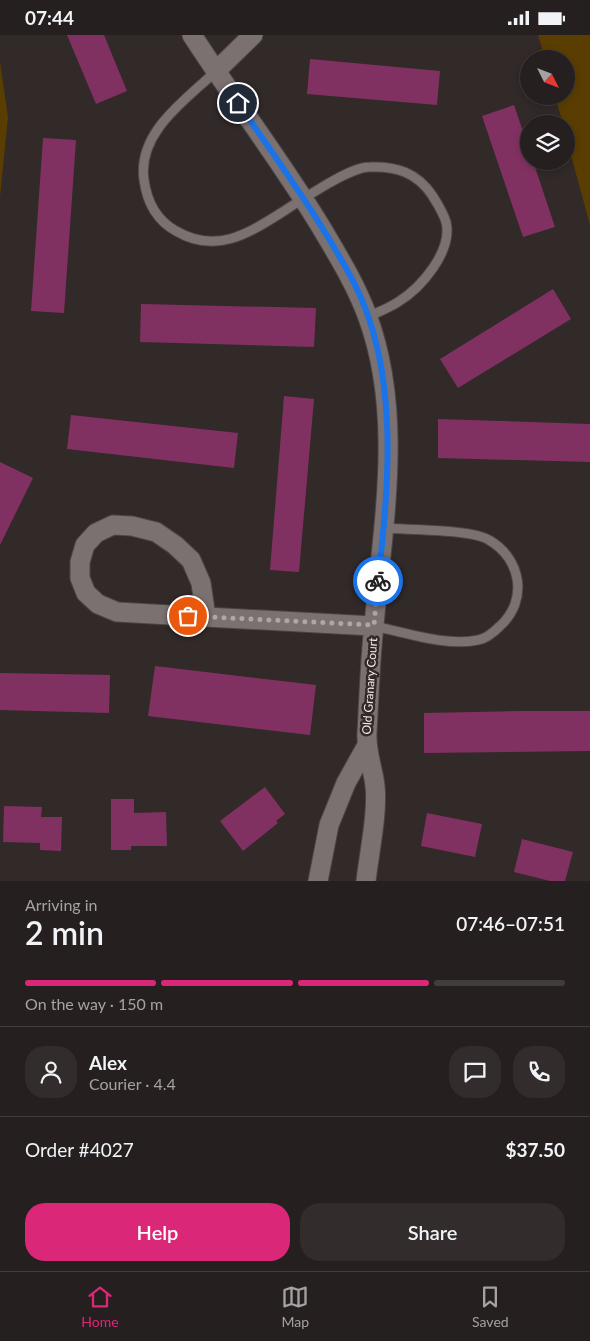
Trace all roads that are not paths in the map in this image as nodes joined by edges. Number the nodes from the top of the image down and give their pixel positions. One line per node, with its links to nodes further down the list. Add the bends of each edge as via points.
1 (192, 35): 3 (street, Old Granary Court)
2 (253, 35): 3 (street)
3 (216, 71): 4 (street, Old Granary Court); 4 (lane, via 165,119 146,151 143,175 146,196 156,214 188,238 207,242 230,240 252,231)
4 (303, 199): 5 (street, Old Granary Court, via 353,282); 5 (lane, via 342,175 369,166 412,174 439,205 446,223 446,239 429,274 398,302)
5 (368, 317): 6 (street, Old Granary Court, via 379,356 387,410)
6 (384, 528): 8 (street, Old Granary Court); 8 (lane, via 472,534 489,540 513,563 518,577 516,600 510,617 481,640 463,643)
7 (206, 617): 7 (street, via 117,612 98,604 86,593 80,577 85,545 96,533 113,525 156,533 192,560 201,583); 8 (street)
8 (374, 625): 9 (street, Old Granary Court)
9 (366, 747): 10 (street, Old Granary Court, via 346,783 329,825); 11 (street, Old Granary Court, via 375,787)
10 (318, 881)
11 (366, 881)

